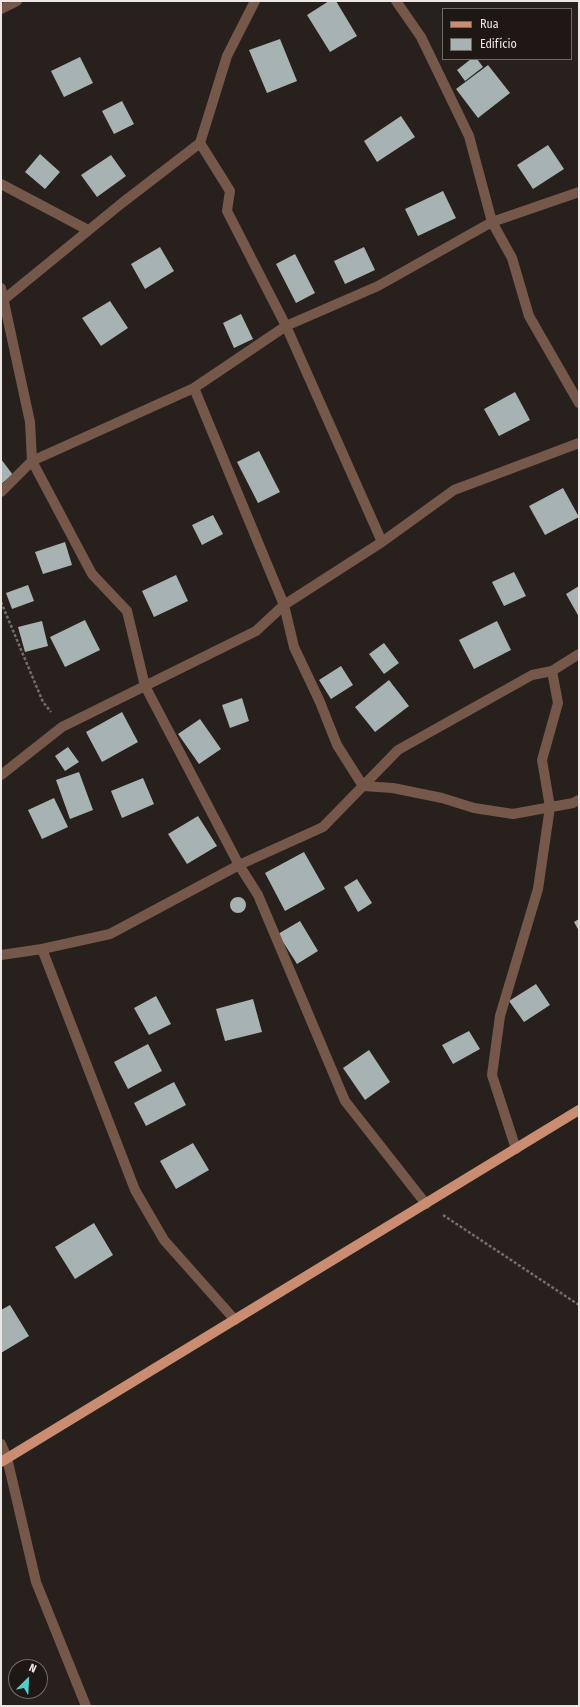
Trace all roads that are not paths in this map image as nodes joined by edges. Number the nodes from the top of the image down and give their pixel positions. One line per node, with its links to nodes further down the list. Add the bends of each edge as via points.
1 (17, 1): 4 (street)
2 (256, 1): 5 (street, via 227,56)
3 (396, 1): 8 (street, via 420,37 469,136)
4 (1, 9)
5 (200, 143): 9 (street); 12 (street, via 230,191 227,211)
6 (1, 184): 9 (street)
7 (579, 192): 8 (street)
8 (492, 222): 12 (street, via 378,286); 14 (street, via 512,258 529,316)
9 (88, 230): 11 (street)
10 (1, 288): 11 (street)
11 (2, 301): 16 (street, via 30,422)
12 (286, 326): 13 (street); 18 (street)
13 (194, 388): 16 (street); 19 (street)
14 (579, 403)
15 (579, 443): 18 (street, via 454,490)
16 (32, 461): 17 (street); 22 (street, via 92,574 127,611)
17 (1, 492)
18 (382, 542): 19 (street)
19 (284, 605): 22 (street, via 256,631); 24 (street, via 294,647 337,745)
20 (579, 654): 21 (street)
21 (552, 671): 24 (street, via 532,675 398,750); 26 (street, via 558,703 542,760)
22 (145, 686): 23 (street, via 62,727); 27 (street)
23 (1, 775)
24 (363, 786): 26 (street, via 393,788 442,798 474,808 513,814); 27 (street, via 324,827)
25 (579, 800): 26 (street)
26 (550, 807): 31 (street, via 538,889 500,1016 492,1075)
27 (239, 865): 28 (street, via 110,934); 32 (street, via 258,895 345,1101)
28 (42, 949): 29 (street); 33 (street, via 135,1190 164,1240)
29 (1, 955)
30 (579, 1110): 31 (main road)
31 (516, 1149): 32 (main road)
32 (426, 1204): 33 (main road)
33 (234, 1320): 35 (main road)
34 (1, 1444): 35 (street)
35 (4, 1460): 36 (street, via 36,1582)
36 (86, 1706)

